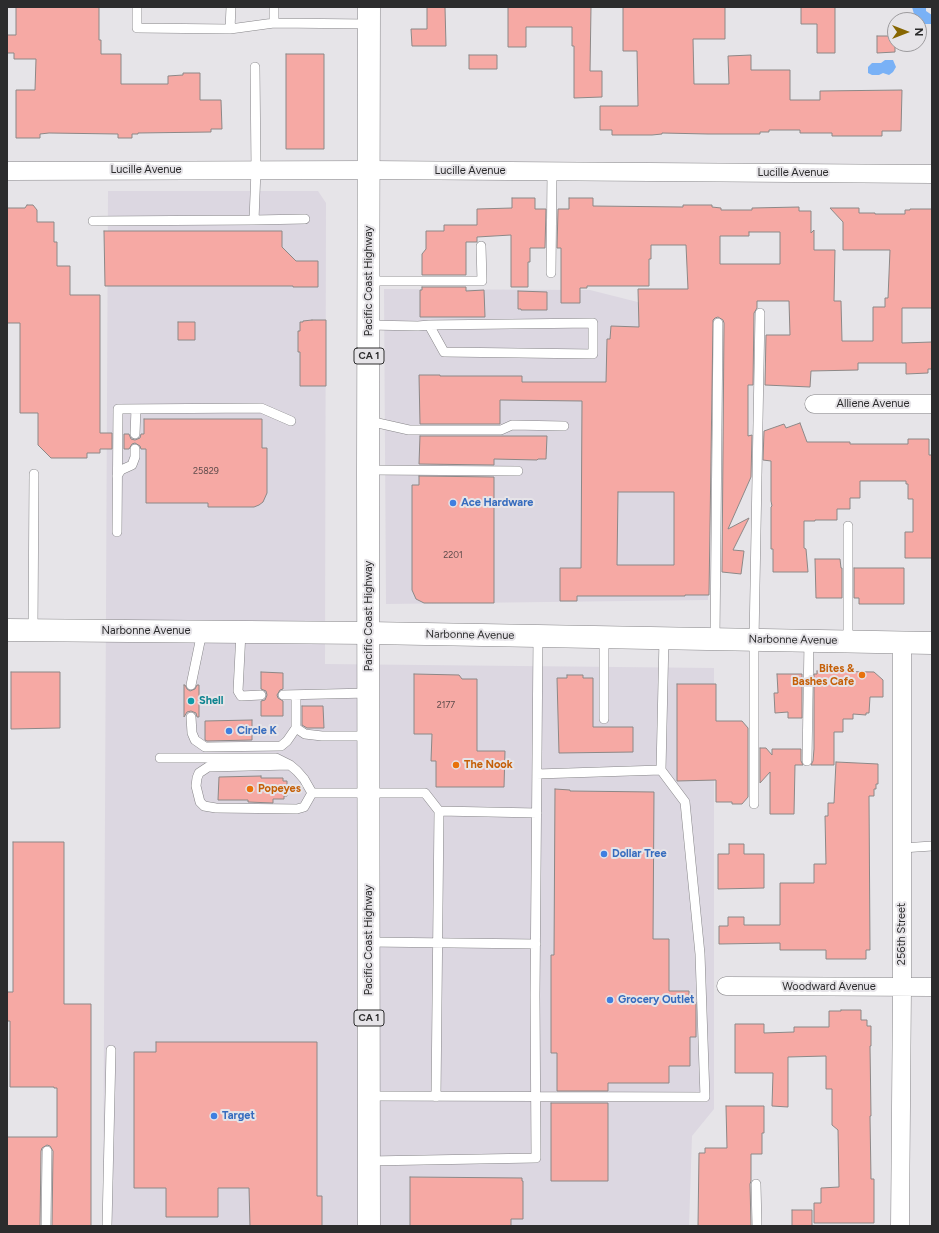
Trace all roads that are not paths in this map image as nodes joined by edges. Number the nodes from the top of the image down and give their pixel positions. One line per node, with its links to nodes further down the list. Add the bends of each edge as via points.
1 (137, 7): 6 (lane, via 137,28)
2 (231, 7): 6 (lane)
3 (274, 7): 5 (lane)
4 (369, 15): 5 (lane); 9 (main road, Pacific Coast Highway / CA 1)
5 (274, 24): 6 (lane)
6 (230, 29)
7 (255, 67): 8 (lane)
8 (256, 170): 9 (street, Lucille Avenue); 10 (street, Lucille Avenue); 14 (lane)
9 (368, 170): 11 (street, Lucille Avenue); 18 (main road, Pacific Coast Highway / CA 1)
10 (7, 171)
11 (552, 171): 12 (street, Lucille Avenue); 17 (lane)
12 (932, 174)
13 (305, 219): 14 (lane)
14 (254, 220): 15 (lane)
15 (93, 221)
16 (481, 246): 18 (lane, via 482,281)
17 (551, 273)
18 (369, 281): 21 (main road, Pacific Coast Highway / CA 1)
19 (760, 313): 46 (lane)
20 (718, 323): 45 (lane)
21 (369, 325): 22 (lane); 27 (main road, Pacific Coast Highway / CA 1)
22 (429, 326): 22 (lane, via 593,323 593,354 444,352)
23 (814, 404): 24 (street, Alliene Avenue)
24 (932, 404)
25 (136, 409): 26 (lane, via 261,408); 29 (lane); 34 (lane, via 118,409)
26 (291, 421)
27 (369, 421): 28 (lane, via 409,430 501,430 512,425); 31 (main road, Pacific Coast Highway / CA 1)
28 (564, 426)
29 (135, 434)
30 (135, 449): 34 (lane, via 132,465 121,470)
31 (368, 470): 32 (lane); 41 (main road, Pacific Coast Highway / CA 1)
32 (518, 471)
33 (34, 474): 38 (lane)
34 (117, 476): 36 (lane)
35 (848, 526): 48 (lane)
36 (117, 532)
37 (7, 630): 38 (main road, Narbonne Avenue)
38 (33, 630): 39 (main road, Narbonne Avenue)
39 (202, 632): 40 (main road, Narbonne Avenue); 51 (lane)
40 (241, 632): 41 (main road, Narbonne Avenue); 53 (lane, via 238,691 242,696)
41 (369, 633): 42 (main road, Narbonne Avenue); 52 (main road, Pacific Coast Highway / CA 1)
42 (538, 636): 43 (main road, Narbonne Avenue); 64 (lane)
43 (604, 637): 44 (main road, Narbonne Avenue); 57 (lane)
44 (664, 638): 45 (main road, Narbonne Avenue); 63 (lane)
45 (715, 639): 46 (main road, Narbonne Avenue)
46 (754, 640): 47 (main road, Narbonne Avenue); 67 (lane)
47 (809, 641): 48 (main road, Narbonne Avenue); 61 (lane)
48 (848, 641): 49 (main road, Narbonne Avenue)
49 (902, 642): 50 (main road, Narbonne Avenue); 71 (street, 256th Street)
50 (932, 643)
51 (191, 685)
52 (369, 693): 55 (lane); 59 (main road, Pacific Coast Highway / CA 1)
53 (261, 695)
54 (283, 695): 55 (lane)
55 (296, 695): 58 (lane)
56 (191, 717): 58 (lane, via 195,740 205,747 281,746)
57 (604, 720)
58 (296, 728): 59 (lane, via 306,734 322,736)
59 (369, 736): 66 (main road, Pacific Coast Highway / CA 1)
60 (160, 758): 62 (lane, via 276,758)
61 (807, 761)
62 (290, 765): 65 (lane, via 298,771); 65 (lane, via 208,766 197,778 200,802 204,806 216,808 297,809 304,807)
63 (661, 770): 64 (lane); 81 (lane, via 685,802 700,954 705,1097)
64 (537, 774): 69 (lane)
65 (312, 793): 66 (lane)
66 (369, 794): 68 (lane, via 425,793); 72 (main road, Pacific Coast Highway / CA 1)
67 (754, 804)
68 (439, 811): 69 (lane); 73 (lane)
69 (537, 813): 74 (lane)
70 (932, 846): 71 (lane)
71 (902, 848): 76 (street, 256th Street)
72 (369, 942): 73 (lane); 79 (main road, Pacific Coast Highway / CA 1)
73 (438, 943): 74 (lane); 80 (lane)
74 (536, 944): 81 (lane)
75 (726, 986): 76 (street, Woodward Avenue)
76 (902, 987): 77 (street, Woodward Avenue); 89 (street, 256th Street)
77 (932, 988)
78 (111, 1050): 86 (lane)
79 (369, 1096): 80 (lane); 83 (main road, Pacific Coast Highway / CA 1)
80 (436, 1096): 81 (lane)
81 (535, 1097): 83 (lane, via 536,1158)
82 (47, 1151): 85 (lane)
83 (369, 1161): 87 (main road, Pacific Coast Highway / CA 1)
84 (756, 1184): 88 (lane)
85 (46, 1226)
86 (106, 1226)
87 (369, 1226)
88 (757, 1226)
89 (900, 1226)

